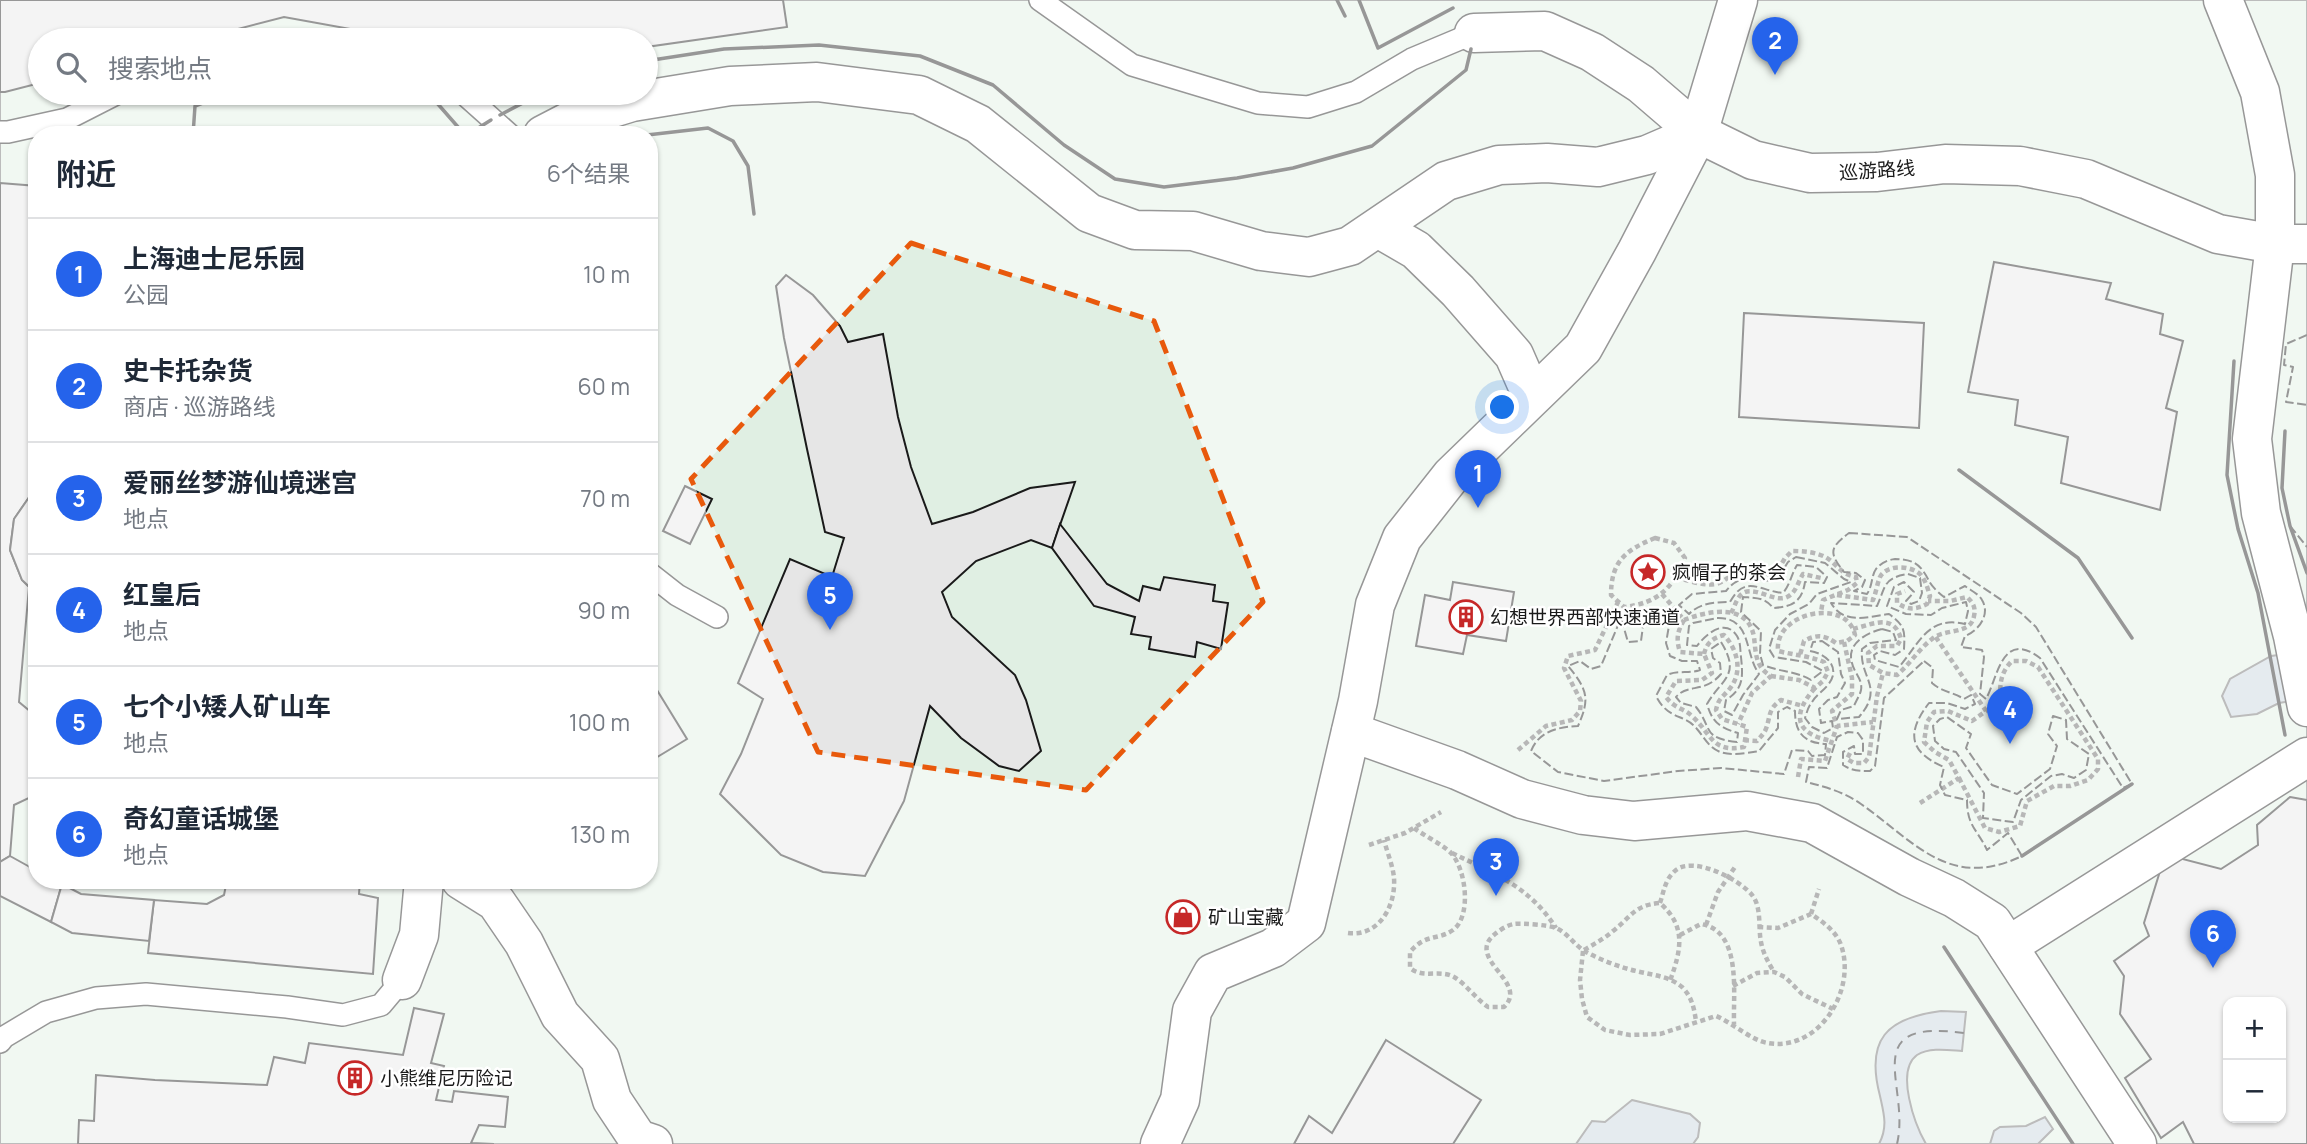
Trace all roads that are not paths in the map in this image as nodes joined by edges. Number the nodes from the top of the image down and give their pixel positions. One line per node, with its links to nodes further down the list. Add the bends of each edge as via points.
1 (1040, 0): 4 (lane, via 1132,65 1258,103 1283,106 1308,107 1356,92 1412,59)
2 (1738, 0): 14 (street)
3 (2223, 0): 16 (street, via 2260,92)
4 (1474, 33): 14 (street, 巡游路线, via 1545,31 1592,51 1641,84)
5 (658, 98): 15 (street, via 730,86 817,82 919,96 978,124 1088,213 1135,230 1193,231 1261,251 1310,257 1350,246)
6 (94, 105): 9 (lane, via 67,119)
7 (476, 105): 10 (lane)
8 (622, 105): 11 (street)
9 (35, 126)
10 (500, 126)
11 (560, 126)
12 (28, 128): 13 (lane)
13 (0, 132)
14 (1698, 133): 15 (street, via 1647,155 1598,167 1499,164 1446,181); 16 (street, 巡游路线, via 1753,160 1810,173 1878,173 1945,164 2020,166 2086,179 2218,234); 17 (street, via 1583,348)
15 (1378, 228): 17 (street, via 1416,250 1458,291 1514,355)
16 (2291, 244): 20 (street, via 2252,439 2261,513)
17 (1532, 396): 21 (street, via 1451,476 1402,538 1375,605)
18 (658, 580): 19 (lane)
19 (717, 617)
20 (2307, 706)
21 (1351, 732): 25 (street, via 1457,770 1521,799 1583,815 1634,821 1747,811 1812,823 1954,898 1992,922); 29 (street, via 1306,923 1273,948 1213,974 1192,1011 1180,1100)
22 (2307, 757): 25 (street)
23 (423, 889): 26 (street, via 419,934)
24 (475, 889): 28 (street, via 496,902 524,943 560,1015 600,1059 612,1100 638,1139)
25 (2008, 946): 30 (street)
26 (402, 980): 27 (lane, via 381,1005 342,1015 146,994 96,998 46,1012)
27 (0, 1042)
28 (653, 1144)
29 (1160, 1144)
30 (2137, 1144)

